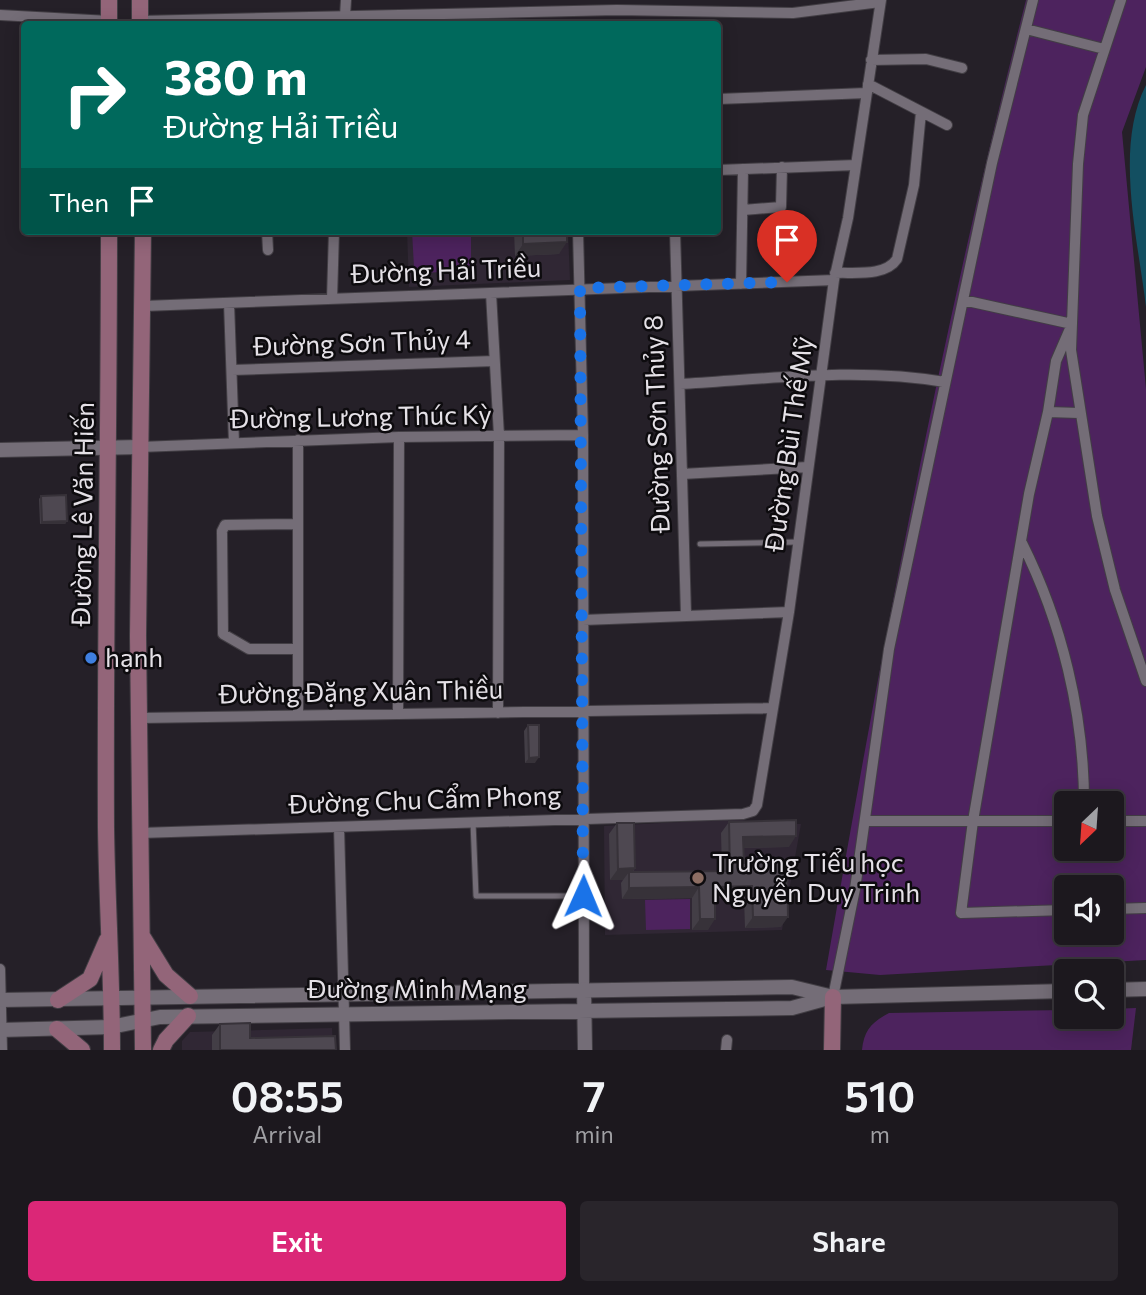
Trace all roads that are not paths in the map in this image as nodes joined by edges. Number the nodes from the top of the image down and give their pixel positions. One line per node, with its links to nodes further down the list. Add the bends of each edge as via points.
1 (109, 0): 14 (main road)
2 (140, 0): 15 (main road)
3 (346, 0): 11 (street)
4 (1033, 0): 18 (street)
5 (1121, 0): 19 (street)
6 (881, 1): 8 (street, via 793,13); 20 (street, Đường Bùi Thế Mỹ)
7 (617, 5): 8 (street); 9 (street)
8 (692, 6)
9 (574, 11): 12 (street); 17 (street)
10 (0, 15): 13 (street)
11 (342, 19): 12 (street); 16 (street)
12 (477, 19)
13 (82, 21)
14 (109, 21)
15 (140, 21)
16 (266, 21)
17 (574, 21)
18 (1026, 29): 19 (street); 44 (street)
19 (1104, 49): 47 (street, via 1083,115)
20 (871, 60): 21 (street, via 919,58); 22 (street, Đường Bùi Thế Mỹ)
21 (962, 68)
22 (867, 89): 23 (street); 24 (street); 26 (street, Đường Bùi Thế Mỹ)
23 (721, 99)
24 (921, 112): 25 (street); 38 (street, Đường Hải Triều, via 914,186 897,259 884,269)
25 (947, 125)
26 (856, 165): 27 (street); 38 (street, Đường Bùi Thế Mỹ)
27 (782, 167): 28 (street); 30 (street, via 781,207)
28 (743, 169): 29 (street); 30 (street)
29 (721, 170)
30 (743, 210): 39 (street)
31 (109, 235): 60 (main road, Đường Lê Văn Hiến)
32 (143, 235): 46 (main road)
33 (267, 235): 37 (street)
34 (334, 235): 43 (street)
35 (578, 235): 41 (street)
36 (675, 235): 40 (street, Đường Sơn Thủy 8)
37 (268, 250)
38 (834, 276): 39 (street, Đường Hải Triều); 50 (street, Đường Bùi Thế Mỹ)
39 (741, 284): 40 (street, Đường Hải Triều)
40 (675, 287): 41 (street, Đường Hải Triều); 52 (street, Đường Sơn Thủy 8)
41 (580, 288): 42 (street, Đường Hải Triều); 55 (street)
42 (491, 293): 43 (street, Đường Hải Triều); 48 (street)
43 (332, 299): 45 (street, Đường Hải Triều)
44 (963, 299): 47 (street); 51 (street)
45 (229, 303): 46 (street, Đường Hải Triều); 49 (street)
46 (144, 306): 61 (main road)
47 (1072, 324): 53 (street, via 1056,361); 54 (street)
48 (494, 361): 49 (street, Đường Sơn Thủy 4); 56 (street)
49 (232, 370): 59 (street)
50 (822, 376): 51 (street); 52 (street); 63 (street, Đường Bùi Thế Mỹ)
51 (945, 382): 83 (street, via 889,649)
52 (680, 384): 64 (street, Đường Sơn Thủy 8)
53 (1048, 412): 54 (street); 67 (street)
54 (1079, 413): 73 (street, via 1115,590)
55 (583, 435): 56 (street, Đường Lương Thúc Kỳ); 71 (street)
56 (499, 436): 57 (street, Đường Lương Thúc Kỳ); 76 (street)
57 (399, 437): 58 (street, Đường Lương Thúc Kỳ); 77 (street)
58 (298, 440): 59 (street, Đường Lương Thúc Kỳ); 65 (street)
59 (234, 443): 61 (street, Đường Lương Thúc Kỳ)
60 (108, 447): 61 (street); 62 (street); 95 (main road, Đường Lê Văn Hiến)
61 (140, 447): 79 (main road)
62 (0, 450)
63 (808, 467): 64 (street); 66 (street, Đường Bùi Thế Mỹ)
64 (682, 474): 70 (street, Đường Sơn Thủy 8)
65 (298, 524): 72 (street); 72 (street, via 225,525 222,531 223,634 249,649)
66 (798, 542): 68 (lane, Đường Sơn Thủy 8); 69 (street, Đường Bùi Thế Mỹ)
67 (1022, 543): 80 (street, via 1054,621 1072,689 1084,750); 84 (street)
68 (700, 544)
69 (789, 612): 70 (street); 74 (street, Đường Bùi Thế Mỹ)
70 (686, 615): 71 (street)
71 (583, 620): 75 (street)
72 (298, 649): 78 (street)
73 (1146, 681)
74 (773, 708): 75 (street, Đường Đặng Xuân Thiều); 81 (street, Đường Bùi Thế Mỹ, via 757,805)
75 (584, 712): 76 (street, Đường Đặng Xuân Thiều); 82 (street)
76 (498, 713): 77 (street, Đường Đặng Xuân Thiều)
77 (398, 714): 78 (street, Đường Đặng Xuân Thiều)
78 (298, 716): 79 (street, Đường Đặng Xuân Thiều)
79 (139, 718): 90 (main road)
80 (1084, 791)
81 (752, 811): 82 (street, Đường Chu Cẩm Phong)
82 (585, 818): 88 (street, Đường Chu Cẩm Phong); 91 (street)
83 (865, 821): 84 (street); 106 (street)
84 (973, 821): 85 (street); 94 (street, via 961,913)
85 (1054, 821)
86 (1124, 821): 87 (street)
87 (1146, 821)
88 (473, 822): 89 (street, Đường Chu Cẩm Phong); 91 (lane, via 476,896)
89 (339, 827): 90 (street, Đường Chu Cẩm Phong); 102 (street)
90 (140, 834): 96 (main road)
91 (583, 896): 98 (street)
92 (1146, 908): 93 (street)
93 (1124, 909)
94 (1054, 910)
95 (109, 934): 103 (main road, Đường Lê Văn Hiến); 108 (main road, via 90,979)
96 (142, 936): 104 (main road); 105 (main road, via 166,975)
97 (0, 969): 107 (street)
98 (584, 989): 102 (street, Đường Minh Mạng); 106 (street, Đường Minh Mạng, via 792,987); 109 (street)
99 (1146, 989): 100 (street)
100 (1124, 990)
101 (1054, 991): 106 (street, Đường Minh Mạng)
102 (344, 995): 105 (street, Đường Minh Mạng); 110 (street)
103 (112, 996): 104 (street, Đường Minh Mạng); 108 (street, Đường Minh Mạng); 113 (main road, Đường Lê Văn Hiến)
104 (142, 996): 105 (street, Đường Minh Mạng); 112 (main road)
105 (190, 996)
106 (833, 997): 109 (street, Đường Minh Mạng, via 792,1008); 123 (main road)
107 (1, 1000): 108 (street, Đường Minh Mạng); 115 (street)
108 (58, 1000)
109 (584, 1012): 110 (street, Đường Minh Mạng); 122 (street)
110 (344, 1014): 111 (street, Đường Minh Mạng); 121 (street)
111 (188, 1016): 112 (street, Đường Minh Mạng); 120 (main road)
112 (142, 1020): 113 (street, Đường Minh Mạng); 119 (main road)
113 (111, 1027): 114 (street, Đường Minh Mạng); 118 (main road, Đường Lê Văn Hiến)
114 (57, 1029): 115 (street, Đường Minh Mạng); 117 (main road)
115 (1, 1030): 116 (street)
116 (2, 1050)
117 (82, 1050)
118 (112, 1050)
119 (143, 1050)
120 (161, 1050)
121 (345, 1050)
122 (585, 1050)
123 (832, 1050)

